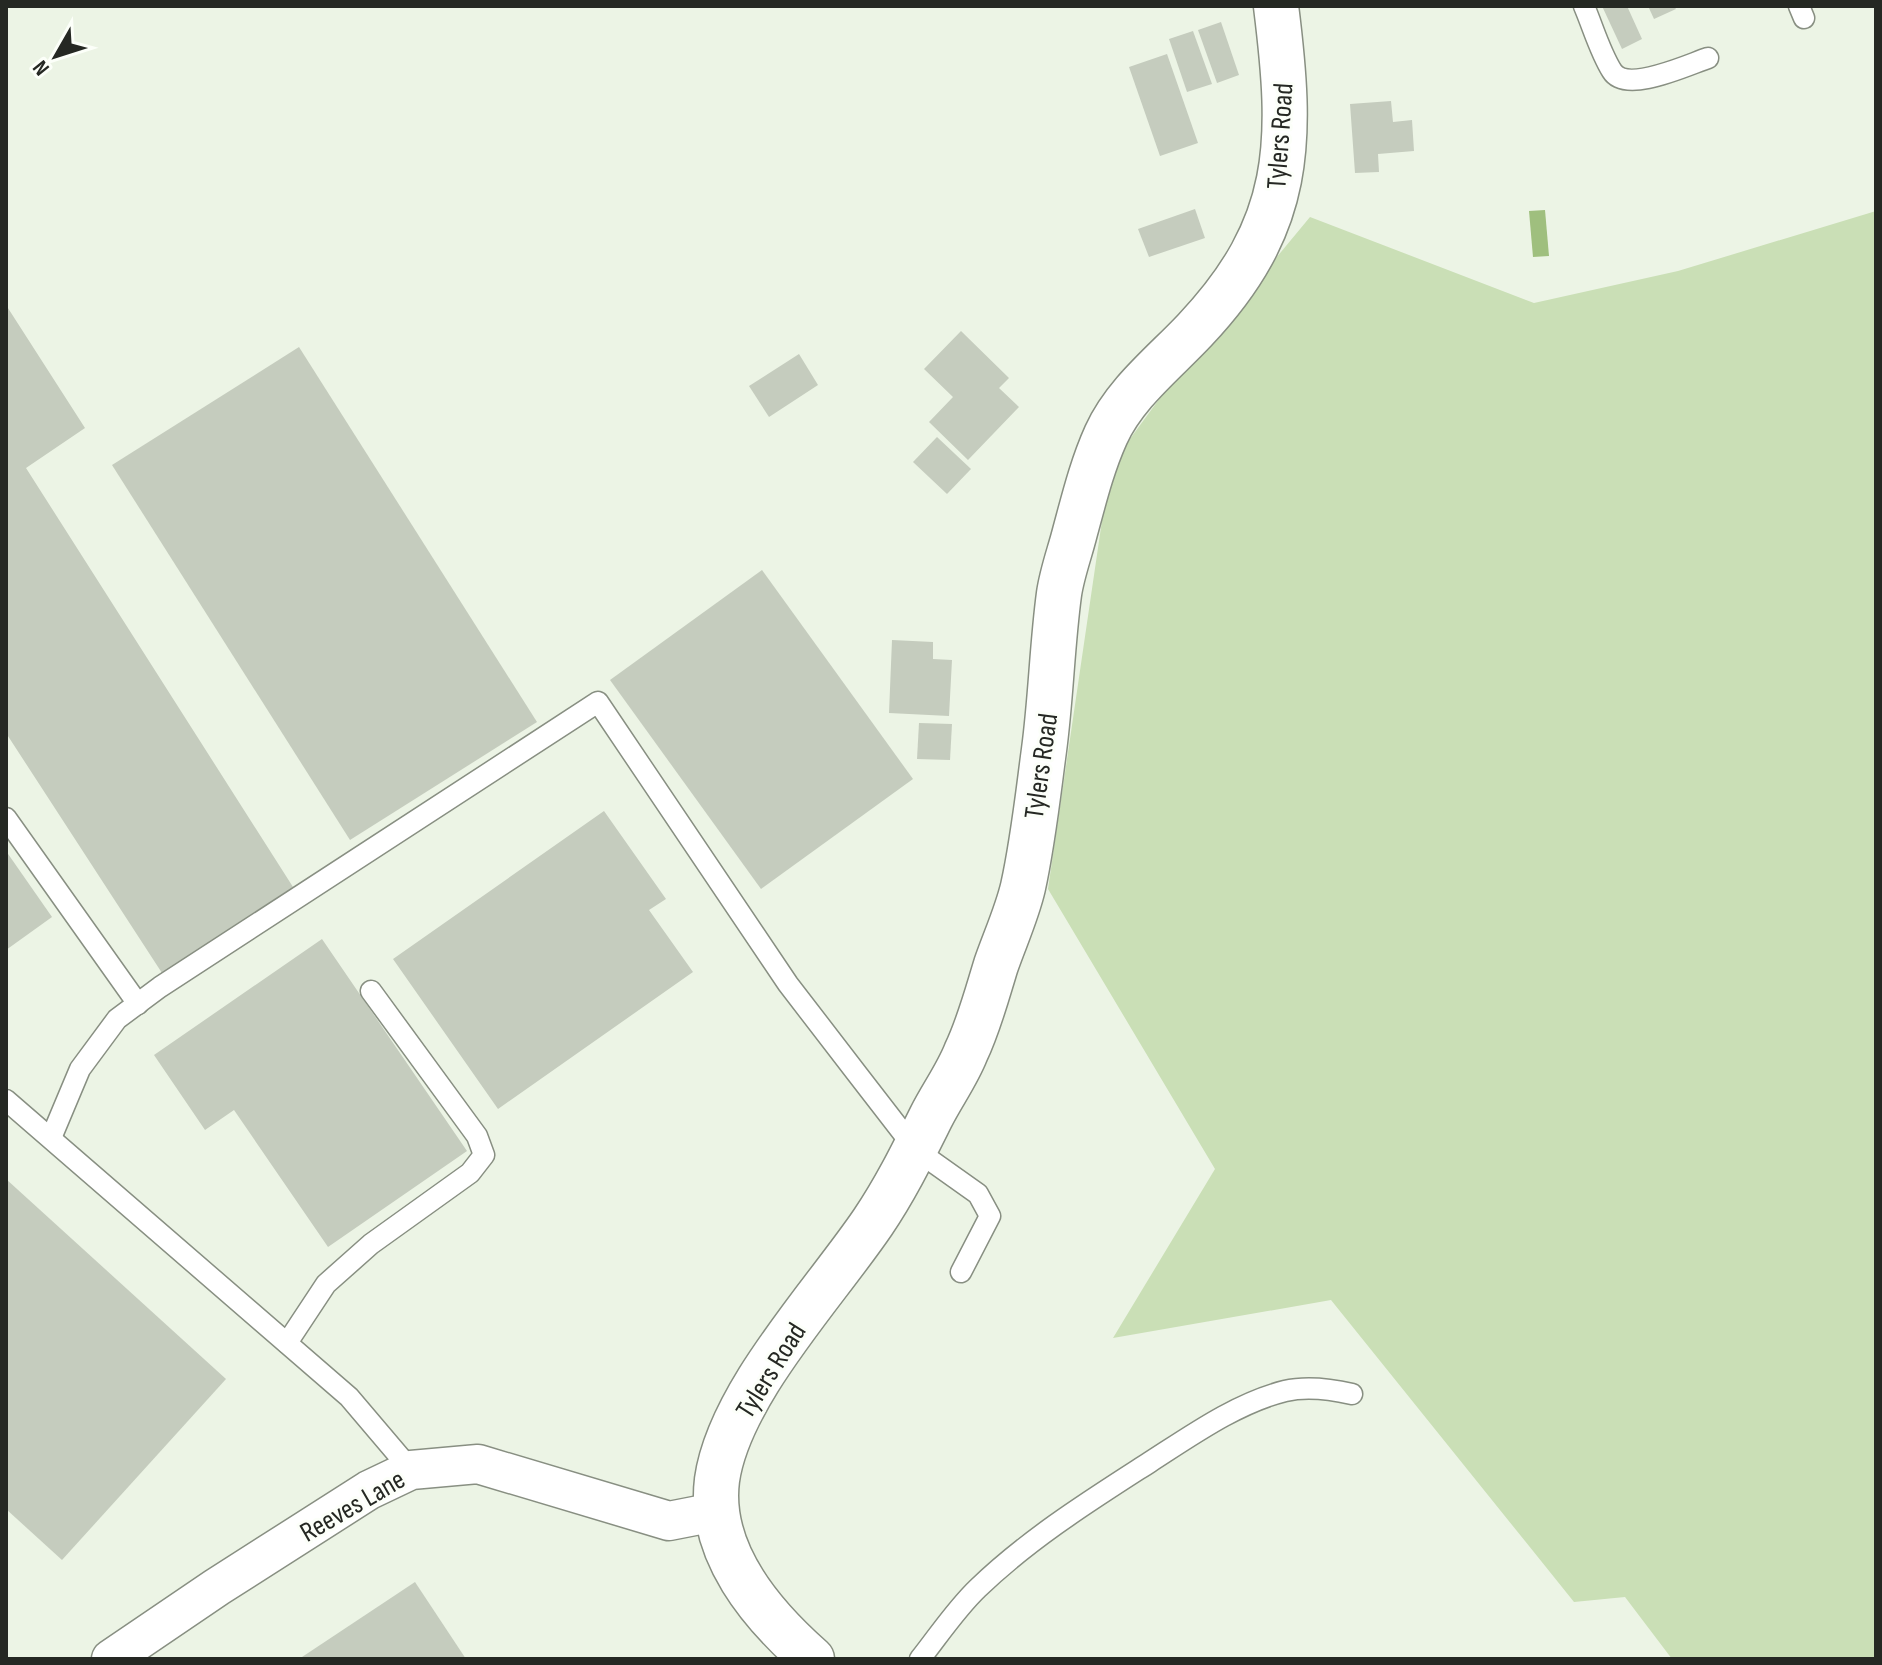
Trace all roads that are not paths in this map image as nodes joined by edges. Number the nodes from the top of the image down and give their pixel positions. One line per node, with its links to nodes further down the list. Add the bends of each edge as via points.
1 (1276, 6): 9 (street, Tylers Road, via 1285,96 1283,170 1270,221 1235,283 1140,386 1107,431 1059,589 1023,889 966,1052)
2 (1584, 6): 3 (lane, via 1613,74 1625,81)
3 (1708, 58)
4 (6, 818): 6 (lane)
5 (371, 991): 11 (lane, via 477,1136 484,1155 470,1173 371,1244 326,1284)
6 (138, 1004): 8 (lane, via 117,1019 80,1069); 9 (lane, via 598,702 788,984)
7 (6, 1100): 8 (lane)
8 (51, 1138): 11 (lane)
9 (916, 1150): 10 (lane, via 978,1194 990,1216); 14 (street, Tylers Road, via 873,1221 751,1393 728,1441)
10 (961, 1272)
11 (287, 1343): 13 (lane, via 349,1397)
12 (1352, 1394): 17 (lane, via 1325,1388 1287,1390 1249,1403 1183,1441 1009,1560 975,1590)
13 (411, 1470): 14 (street, Reeves Lane, via 478,1464 669,1521); 15 (street, Reeves Lane, via 369,1490)
14 (715, 1512): 16 (street, via 741,1579 785,1636)
15 (111, 1659)
16 (812, 1659)
17 (920, 1659)

